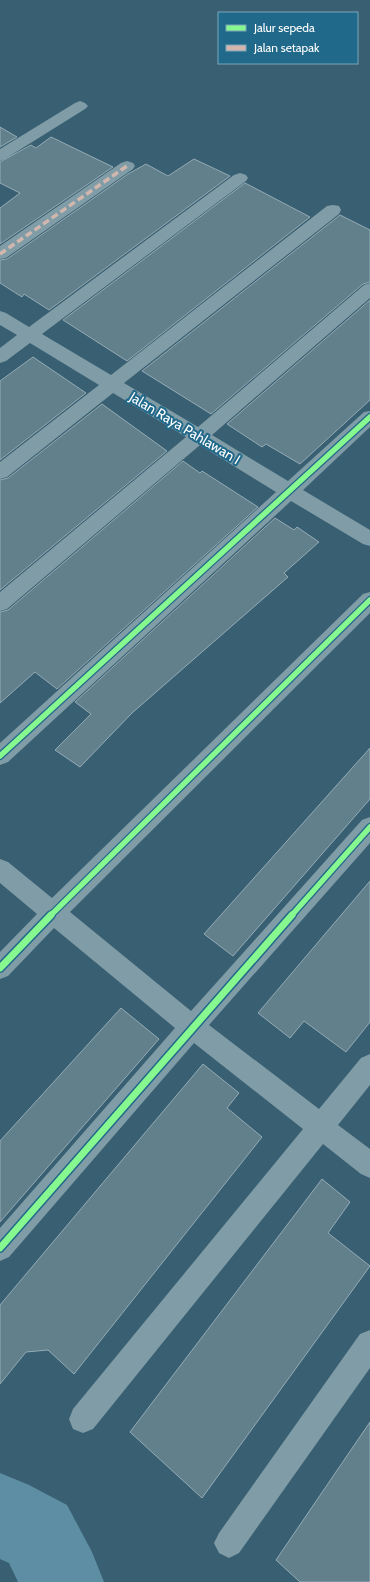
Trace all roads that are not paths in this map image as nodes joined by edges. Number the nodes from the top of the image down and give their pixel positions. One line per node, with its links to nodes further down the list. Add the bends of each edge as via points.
1 (80, 106): 2 (street)
2 (0, 156)
3 (127, 166): 6 (street)
4 (240, 178): 9 (street)
5 (333, 210): 11 (street)
6 (0, 254)
7 (370, 289): 13 (street)
8 (0, 317): 9 (street, Jalan Raya Pahlawan I)
9 (30, 335): 10 (street); 11 (street, Jalan Raya Pahlawan I)
10 (0, 357)
11 (112, 384): 13 (street, Jalan Raya Pahlawan I); 14 (street)
12 (370, 417): 15 (street)
13 (199, 436): 15 (street, Jalan Raya Pahlawan I); 18 (street)
14 (0, 472)
15 (289, 491): 16 (street, Jalan Raya Pahlawan I); 19 (street)
16 (370, 539)
17 (370, 600): 22 (street)
18 (0, 604)
19 (0, 756)
20 (370, 827): 24 (street)
21 (0, 869): 22 (street)
22 (53, 913): 23 (street); 24 (street)
23 (0, 968)
24 (192, 1027): 26 (street); 28 (street)
25 (370, 1066): 26 (street)
26 (322, 1126): 27 (street); 30 (street)
27 (370, 1166)
28 (0, 1248)
29 (370, 1344): 31 (street)
30 (83, 1419)
31 (229, 1543)

